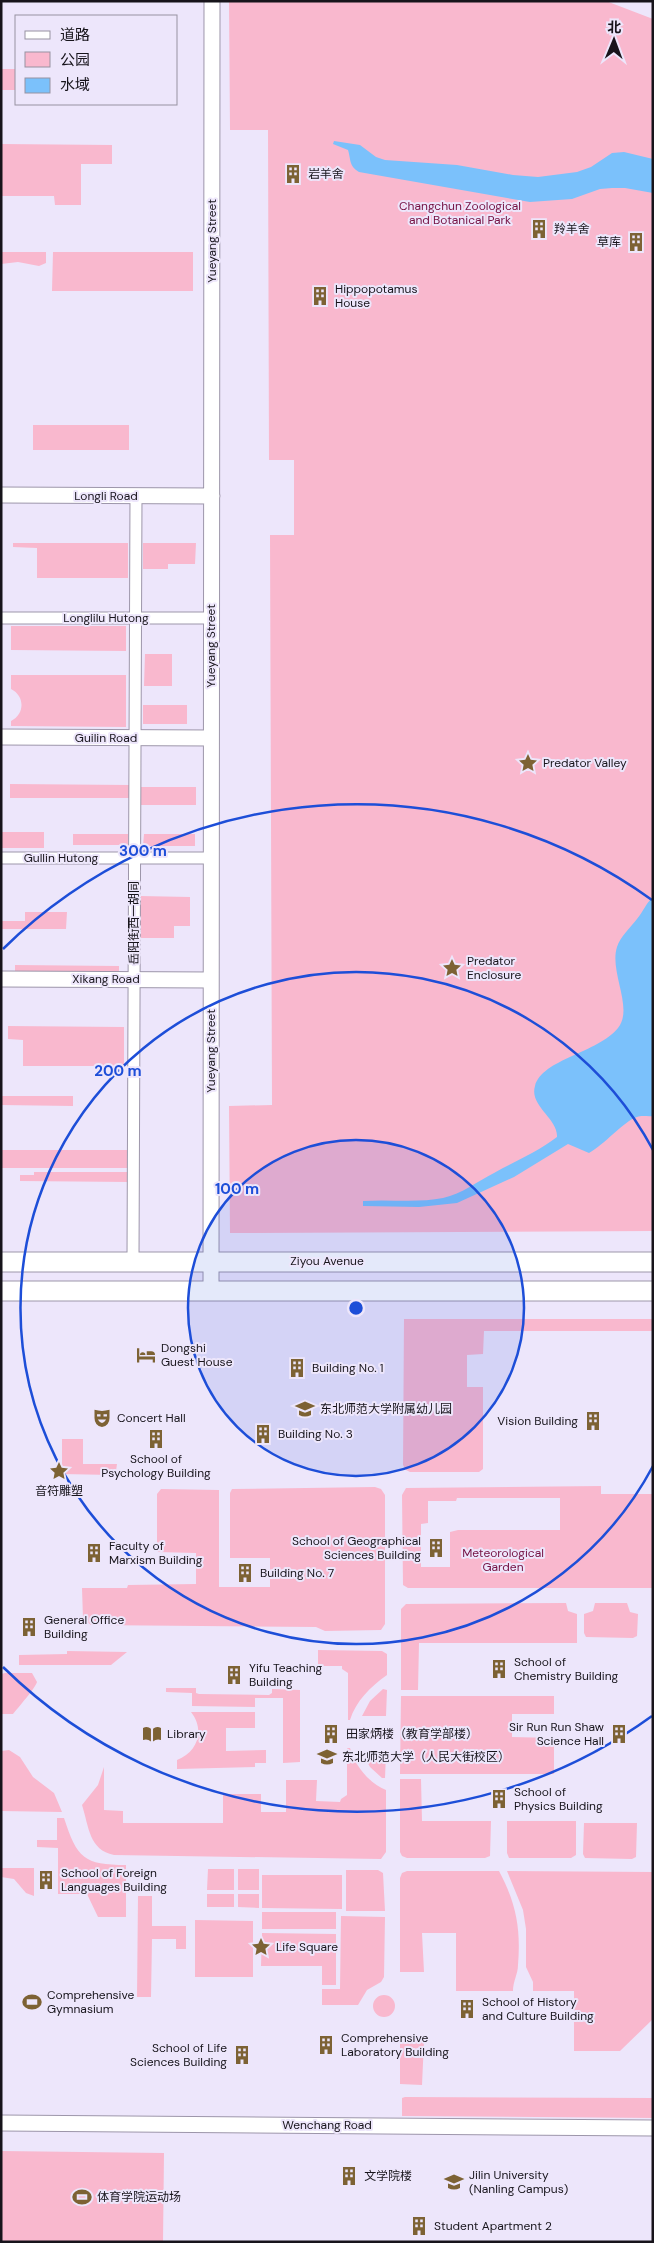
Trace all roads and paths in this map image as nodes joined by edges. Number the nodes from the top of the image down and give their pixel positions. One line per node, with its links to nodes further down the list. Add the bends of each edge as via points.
1 (212, 1): 4 (street, Yueyang Street)
2 (1, 495): 3 (street, Longli Road)
3 (136, 496): 4 (street, Longli Road); 6 (street, 岳阳街西一胡同)
4 (212, 496): 7 (street, Yueyang Street)
5 (1, 618): 6 (street, Longlilu Hutong)
6 (136, 618): 7 (street, Longlilu Hutong); 9 (street, 岳阳街西一胡同)
7 (211, 618): 10 (street, Yueyang Street)
8 (1, 737): 9 (street, Guilin Road)
9 (135, 738): 10 (street, Guilin Road); 12 (street, 岳阳街西一胡同)
10 (211, 738): 13 (street, Yueyang Street)
11 (1, 858): 12 (street, Gullin Hutong)
12 (135, 858): 13 (street, Gullin Hutong); 15 (street, 岳阳街西一胡同)
13 (211, 858): 16 (street, Yueyang Street)
14 (1, 979): 15 (street, Xikang Road)
15 (134, 980): 16 (street, Xikang Road); 18 (street, 岳阳街西一胡同)
16 (211, 980): 17 (street, Yueyang Street)
17 (211, 1260): 18 (main road, Ziyou Avenue); 20 (main road, Ziyou Avenue); 23 (street, Yueyang Street)
18 (133, 1261): 19 (main road, Ziyou Avenue)
19 (1, 1262)
20 (653, 1262)
21 (653, 1290): 23 (main road)
22 (1, 1291): 23 (main road)
23 (211, 1291)
24 (1, 2123): 25 (street, Wenchang Road)
25 (653, 2128)

